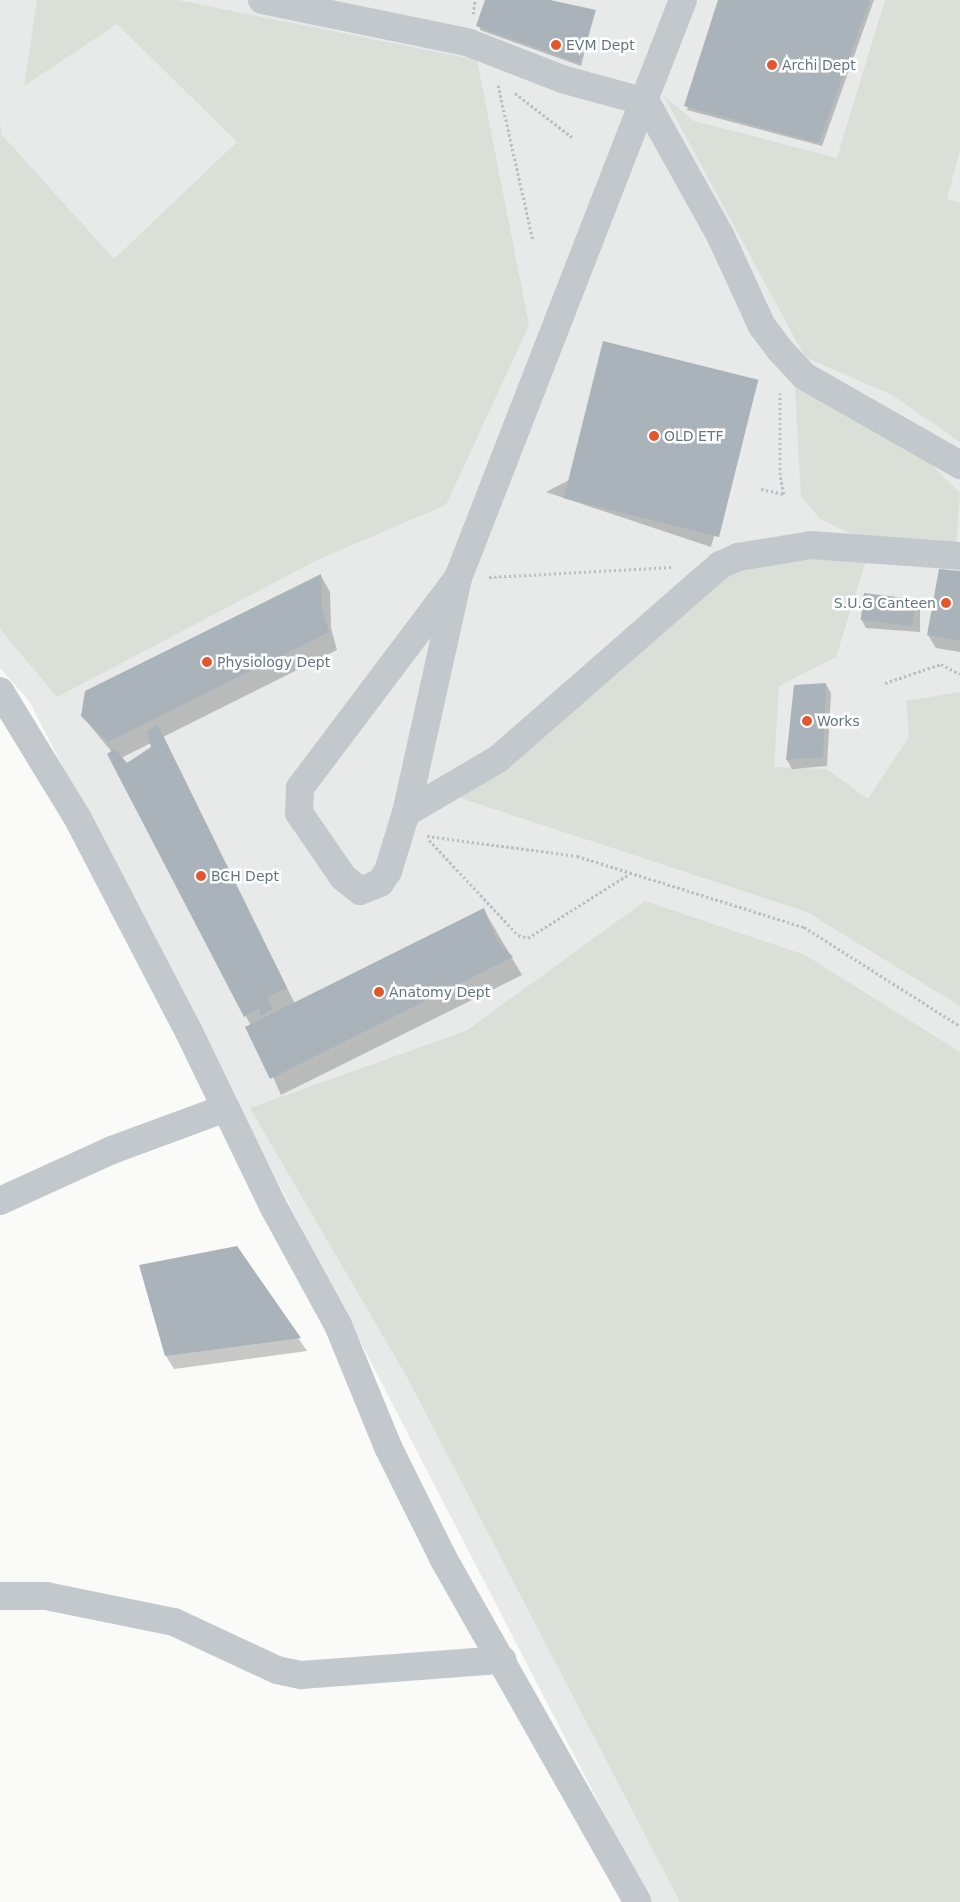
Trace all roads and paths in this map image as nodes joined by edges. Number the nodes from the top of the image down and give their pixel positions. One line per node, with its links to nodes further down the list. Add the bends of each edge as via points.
1 (262, 0): 5 (street, via 467,42 565,80)
2 (683, 0): 5 (street)
3 (504, 85): 7 (path, via 496,79)
4 (512, 91): 6 (path)
5 (646, 102): 8 (street, via 721,237 762,326); 13 (street)
6 (572, 137)
7 (534, 240)
8 (780, 350): 9 (street, via 804,376); 10 (path, via 780,475 784,494)
9 (960, 465)
10 (761, 489)
11 (960, 556): 12 (street, via 811,545 764,549)
12 (720, 565): 13 (path); 17 (street, via 498,759)
13 (458, 578): 17 (street); 17 (street, via 305,779 297,797 300,813 343,876 360,891 380,883)
14 (960, 674): 15 (path, via 941,664)
15 (885, 683)
16 (0, 691): 20 (street, via 77,817)
17 (410, 829): 18 (path, via 577,856); 18 (path, via 518,935 528,938)
18 (632, 873): 19 (path, via 804,927)
19 (960, 1026)
20 (226, 1108): 21 (street, via 112,1150); 23 (street, via 272,1204 338,1325 415,1503)
21 (0, 1201)
22 (0, 1596): 23 (street, via 46,1596 174,1622 277,1670 301,1675)
23 (502, 1660): 24 (street)
24 (638, 1902)

